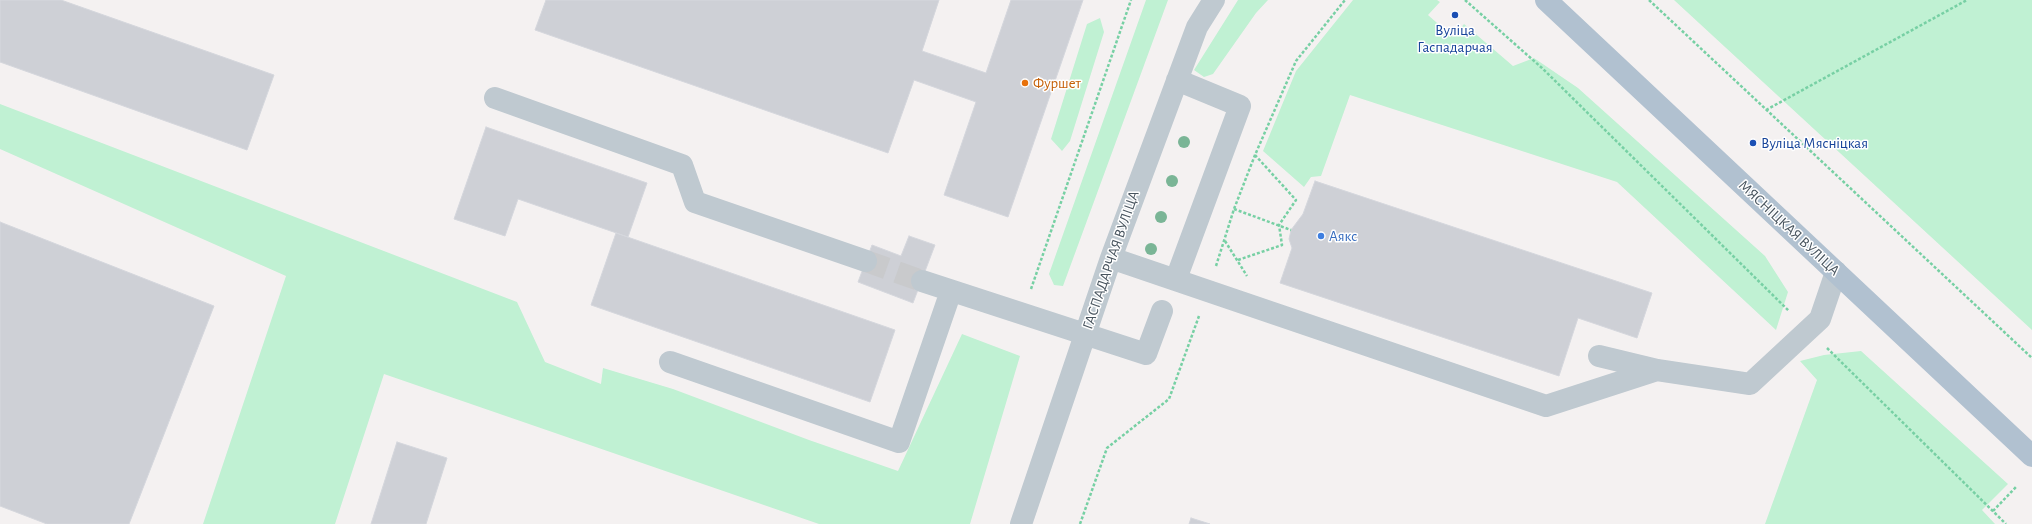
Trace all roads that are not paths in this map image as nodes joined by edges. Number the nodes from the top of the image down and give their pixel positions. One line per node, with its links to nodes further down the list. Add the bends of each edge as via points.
1 (1214, 0): 3 (street, ГАСПАДАРЧАЯ ВУЛІЦА, via 1197,27)
2 (1546, 0): 7 (main road, МЯСНІЦКАЯ ВУЛІЦА)
3 (1177, 80): 5 (street, ГАСПАДАРЧАЯ ВУЛІЦА); 8 (street, via 1240,106)
4 (495, 98): 6 (street, via 682,165 696,202)
5 (1111, 258): 8 (street); 12 (street, ГАСПАДАРЧАЯ ВУЛІЦА)
6 (866, 261)
7 (1836, 272): 15 (street, via 1820,319 1750,384); 16 (main road, МЯСНІЦКАЯ ВУЛІЦА)
8 (1176, 279): 15 (street, via 1546,406)
9 (922, 281): 10 (street)
10 (951, 291): 12 (street); 14 (street, via 899,442)
11 (1162, 311): 12 (street, via 1146,354)
12 (1085, 334): 17 (street, ГАСПАДАРЧАЯ ВУЛІЦА)
13 (1599, 356): 15 (street)
14 (670, 362)
15 (1657, 370)
16 (2032, 456)
17 (1021, 524)

